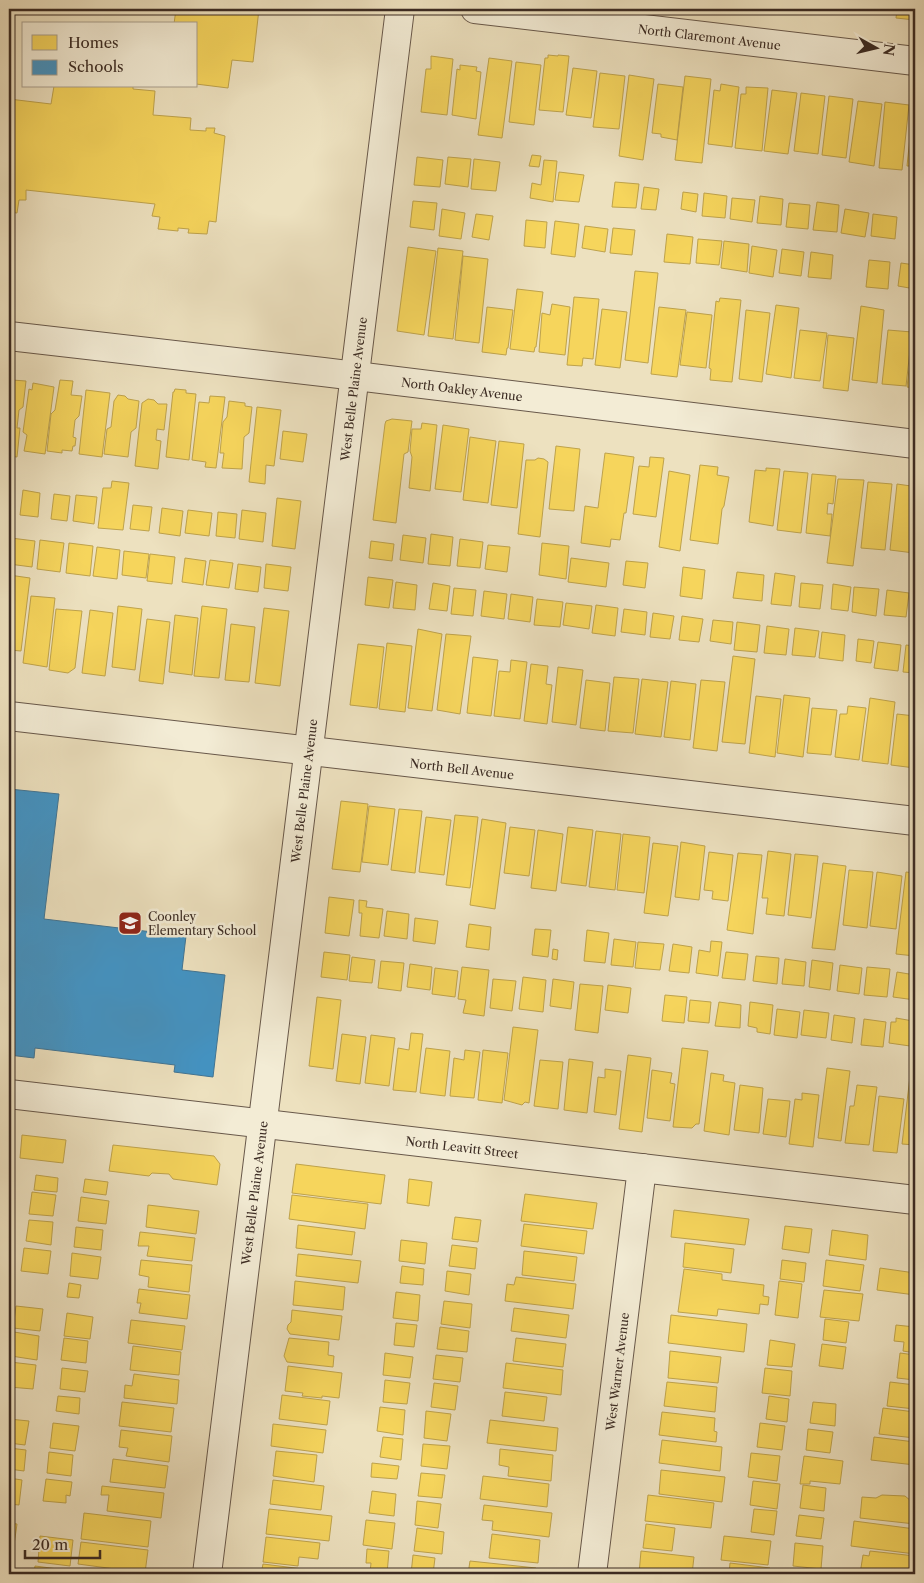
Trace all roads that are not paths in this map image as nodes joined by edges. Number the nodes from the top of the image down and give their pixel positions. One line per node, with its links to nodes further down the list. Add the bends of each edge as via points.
1 (400, 9): 5 (street, West Belle Plaine Avenue)
2 (475, 9): 3 (street, North Claremont Avenue)
3 (915, 61)
4 (9, 336): 5 (street, North Oakley Avenue)
5 (355, 376): 6 (street, North Oakley Avenue); 8 (street, West Belle Plaine Avenue)
6 (915, 444)
7 (9, 716): 8 (street, North Bell Avenue)
8 (309, 751): 9 (street, North Bell Avenue); 11 (street, West Belle Plaine Avenue)
9 (915, 821)
10 (9, 1094): 11 (street, North Leavitt Street)
11 (262, 1124): 12 (street, North Leavitt Street); 14 (street, West Belle Plaine Avenue)
12 (642, 1168): 13 (street, North Leavitt Street); 15 (street, West Warner Avenue)
13 (915, 1200)
14 (207, 1574)
15 (592, 1574)

